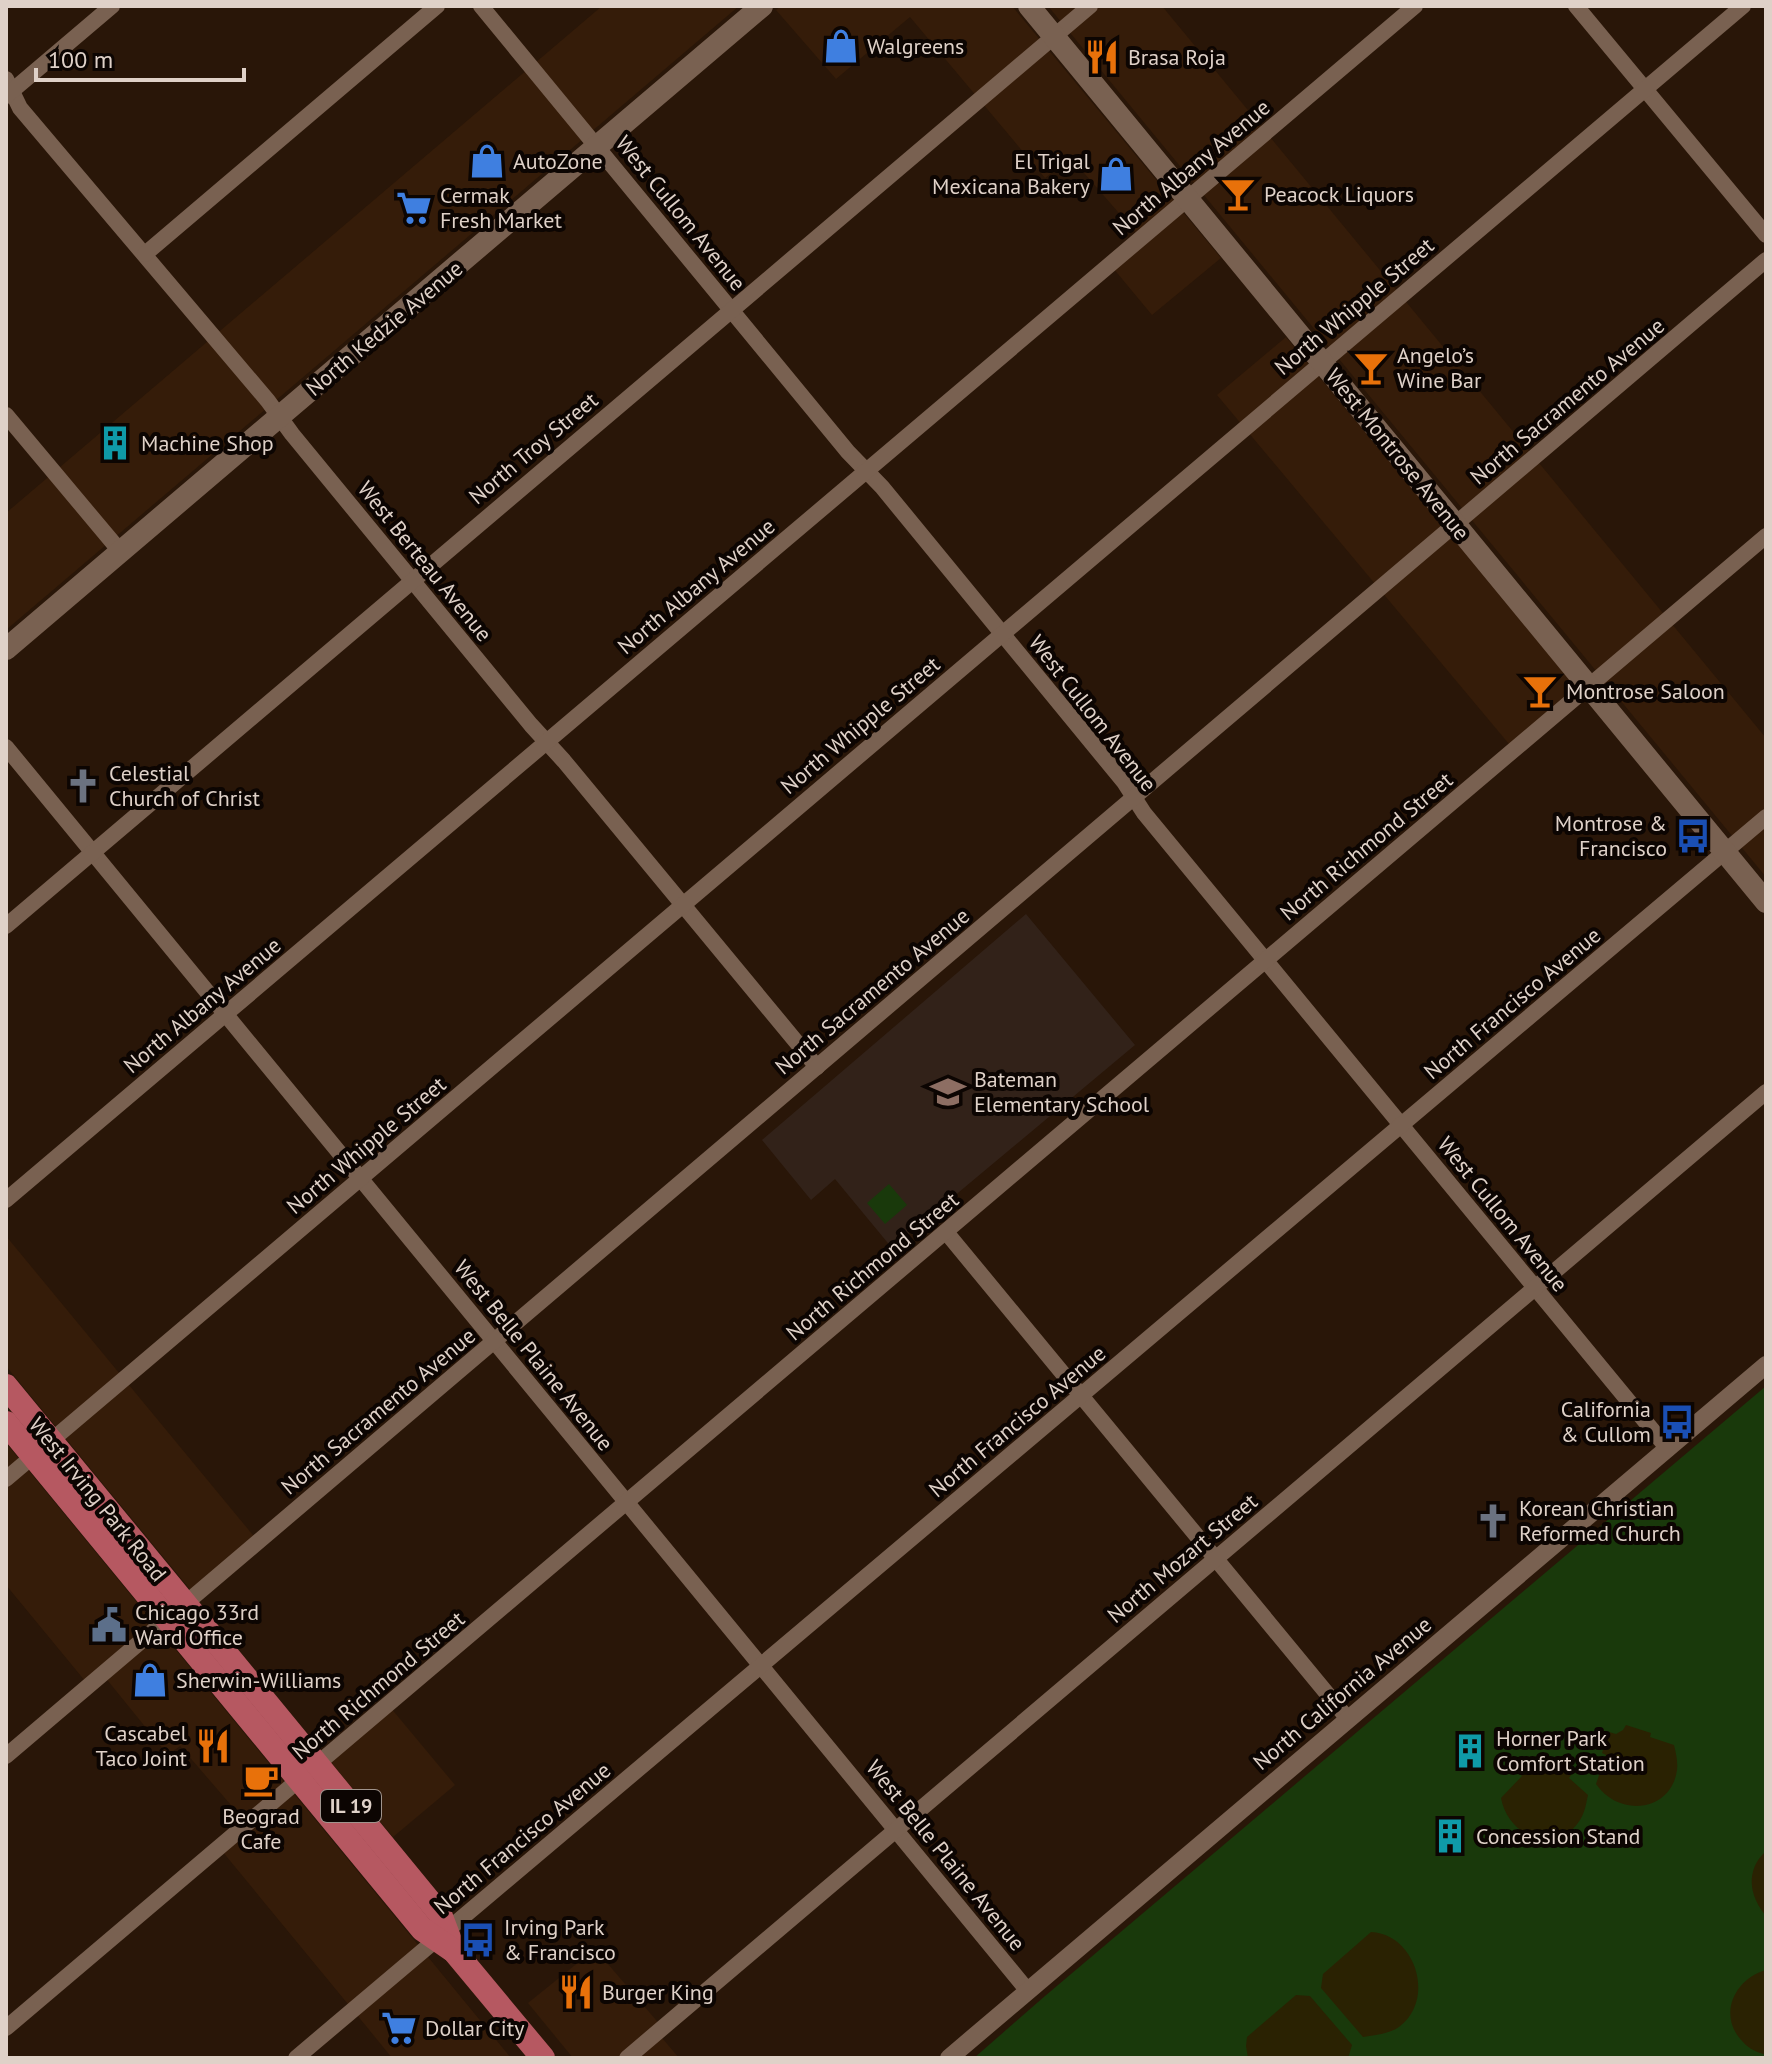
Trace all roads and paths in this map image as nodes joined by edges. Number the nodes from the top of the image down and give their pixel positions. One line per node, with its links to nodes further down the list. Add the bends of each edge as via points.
1 (112, 6): 11 (street)
2 (437, 6): 16 (street)
3 (481, 6): 13 (street, West Cullom Avenue)
4 (762, 6): 13 (main road, North Kedzie Avenue)
5 (1029, 6): 10 (main road, West Montrose Avenue)
6 (1090, 6): 10 (street, North Troy Street)
7 (1415, 6): 14 (street, North Albany Avenue)
8 (1576, 6): 12 (street)
9 (1743, 6): 12 (street, North Whipple Street)
10 (1054, 36): 14 (main road, West Montrose Avenue); 18 (street, North Troy Street)
11 (8, 89): 16 (street, West Berteau Avenue)
12 (1645, 89): 15 (street); 19 (street, North Whipple Street)
13 (597, 146): 18 (street, West Cullom Avenue); 21 (main road, North Kedzie Avenue)
14 (1188, 199): 19 (main road, West Montrose Avenue); 22 (street, North Albany Avenue)
15 (1766, 235)
16 (145, 254): 21 (street, West Berteau Avenue)
17 (1766, 260): 23 (street, North Sacramento Avenue)
18 (731, 309): 22 (street, West Cullom Avenue); 26 (street, North Troy Street)
19 (1322, 362): 23 (main road, West Montrose Avenue); 27 (street, North Whipple Street)
20 (6, 415): 25 (street)
21 (280, 416): 25 (main road, North Kedzie Avenue); 26 (street, West Berteau Avenue)
22 (866, 471): 27 (street, West Cullom Avenue); 30 (street, North Albany Avenue)
23 (1455, 524): 29 (main road, West Montrose Avenue); 32 (street, North Sacramento Avenue)
24 (1766, 536): 29 (street, North Richmond Street)
25 (120, 551): 28 (main road, North Kedzie Avenue)
26 (412, 580): 30 (street, West Berteau Avenue); 34 (street, North Troy Street)
27 (1002, 633): 32 (street, West Cullom Avenue); 37 (street, North Whipple Street)
28 (6, 649)
29 (1589, 686): 35 (main road, West Montrose Avenue); 39 (street, North Richmond Street)
30 (547, 742): 37 (street, West Berteau Avenue); 40 (street, North Albany Avenue)
31 (6, 747): 34 (street, West Belle Plaine Avenue)
32 (1134, 797): 39 (street, West Cullom Avenue); 41 (street, North Sacramento Avenue)
33 (1766, 817): 35 (street, North Francisco Avenue)
34 (92, 852): 38 (street, North Troy Street); 40 (street, West Belle Plaine Avenue)
35 (1725, 852): 36 (main road, West Montrose Avenue); 43 (street, North Francisco Avenue)
36 (1766, 902)
37 (683, 904): 41 (street, West Berteau Avenue); 44 (street, North Whipple Street)
38 (6, 926)
39 (1265, 961): 43 (street, West Cullom Avenue); 46 (street, North Richmond Street)
40 (226, 1014): 44 (street, West Belle Plaine Avenue); 45 (street, North Albany Avenue)
41 (817, 1067): 48 (street, North Sacramento Avenue)
42 (1766, 1092): 47 (street, North Mozart Street)
43 (1401, 1125): 47 (street, West Cullom Avenue); 51 (street, North Francisco Avenue)
44 (361, 1178): 48 (street, West Belle Plaine Avenue); 53 (street, North Whipple Street)
45 (6, 1200)
46 (946, 1232): 51 (street); 56 (street, North Richmond Street)
47 (1535, 1288): 54 (street, West Cullom Avenue); 57 (street, North Mozart Street)
48 (495, 1341): 56 (street, West Belle Plaine Avenue); 58 (street, North Sacramento Avenue)
49 (1766, 1365): 54 (street, North California Avenue)
50 (6, 1386): 53 (main road, West Irving Park Road / IL 19)
51 (1081, 1395): 57 (street); 59 (street, North Francisco Avenue)
52 (6, 1423): 53 (main road, West Irving Park Road / IL 19)
53 (42, 1449): 55 (street, North Whipple Street); 58 (main road, West Irving Park Road / IL 19)
54 (1668, 1449): 60 (street, North California Avenue)
55 (6, 1479)
56 (627, 1502): 59 (street, West Belle Plaine Avenue); 62 (street, North Richmond Street)
57 (1216, 1558): 60 (street); 63 (street, North Mozart Street)
58 (176, 1612): 61 (street, North Sacramento Avenue); 62 (main road, West Irving Park Road / IL 19)
59 (761, 1665): 63 (street, West Belle Plaine Avenue); 64 (street, North Francisco Avenue)
60 (1348, 1719): 65 (street, North California Avenue)
61 (6, 1756)
62 (309, 1772): 64 (main road, West Irving Park Road / IL 19, via 422,1929); 66 (street, North Richmond Street)
63 (896, 1830): 65 (street, West Belle Plaine Avenue); 69 (street, North Mozart Street)
64 (446, 1940): 67 (street, North Francisco Avenue); 68 (main road, West Irving Park Road / IL 19)
65 (1028, 1991): 70 (street, North California Avenue)
66 (6, 2028)
67 (296, 2058)
68 (543, 2058)
69 (627, 2058)
70 (949, 2058)

